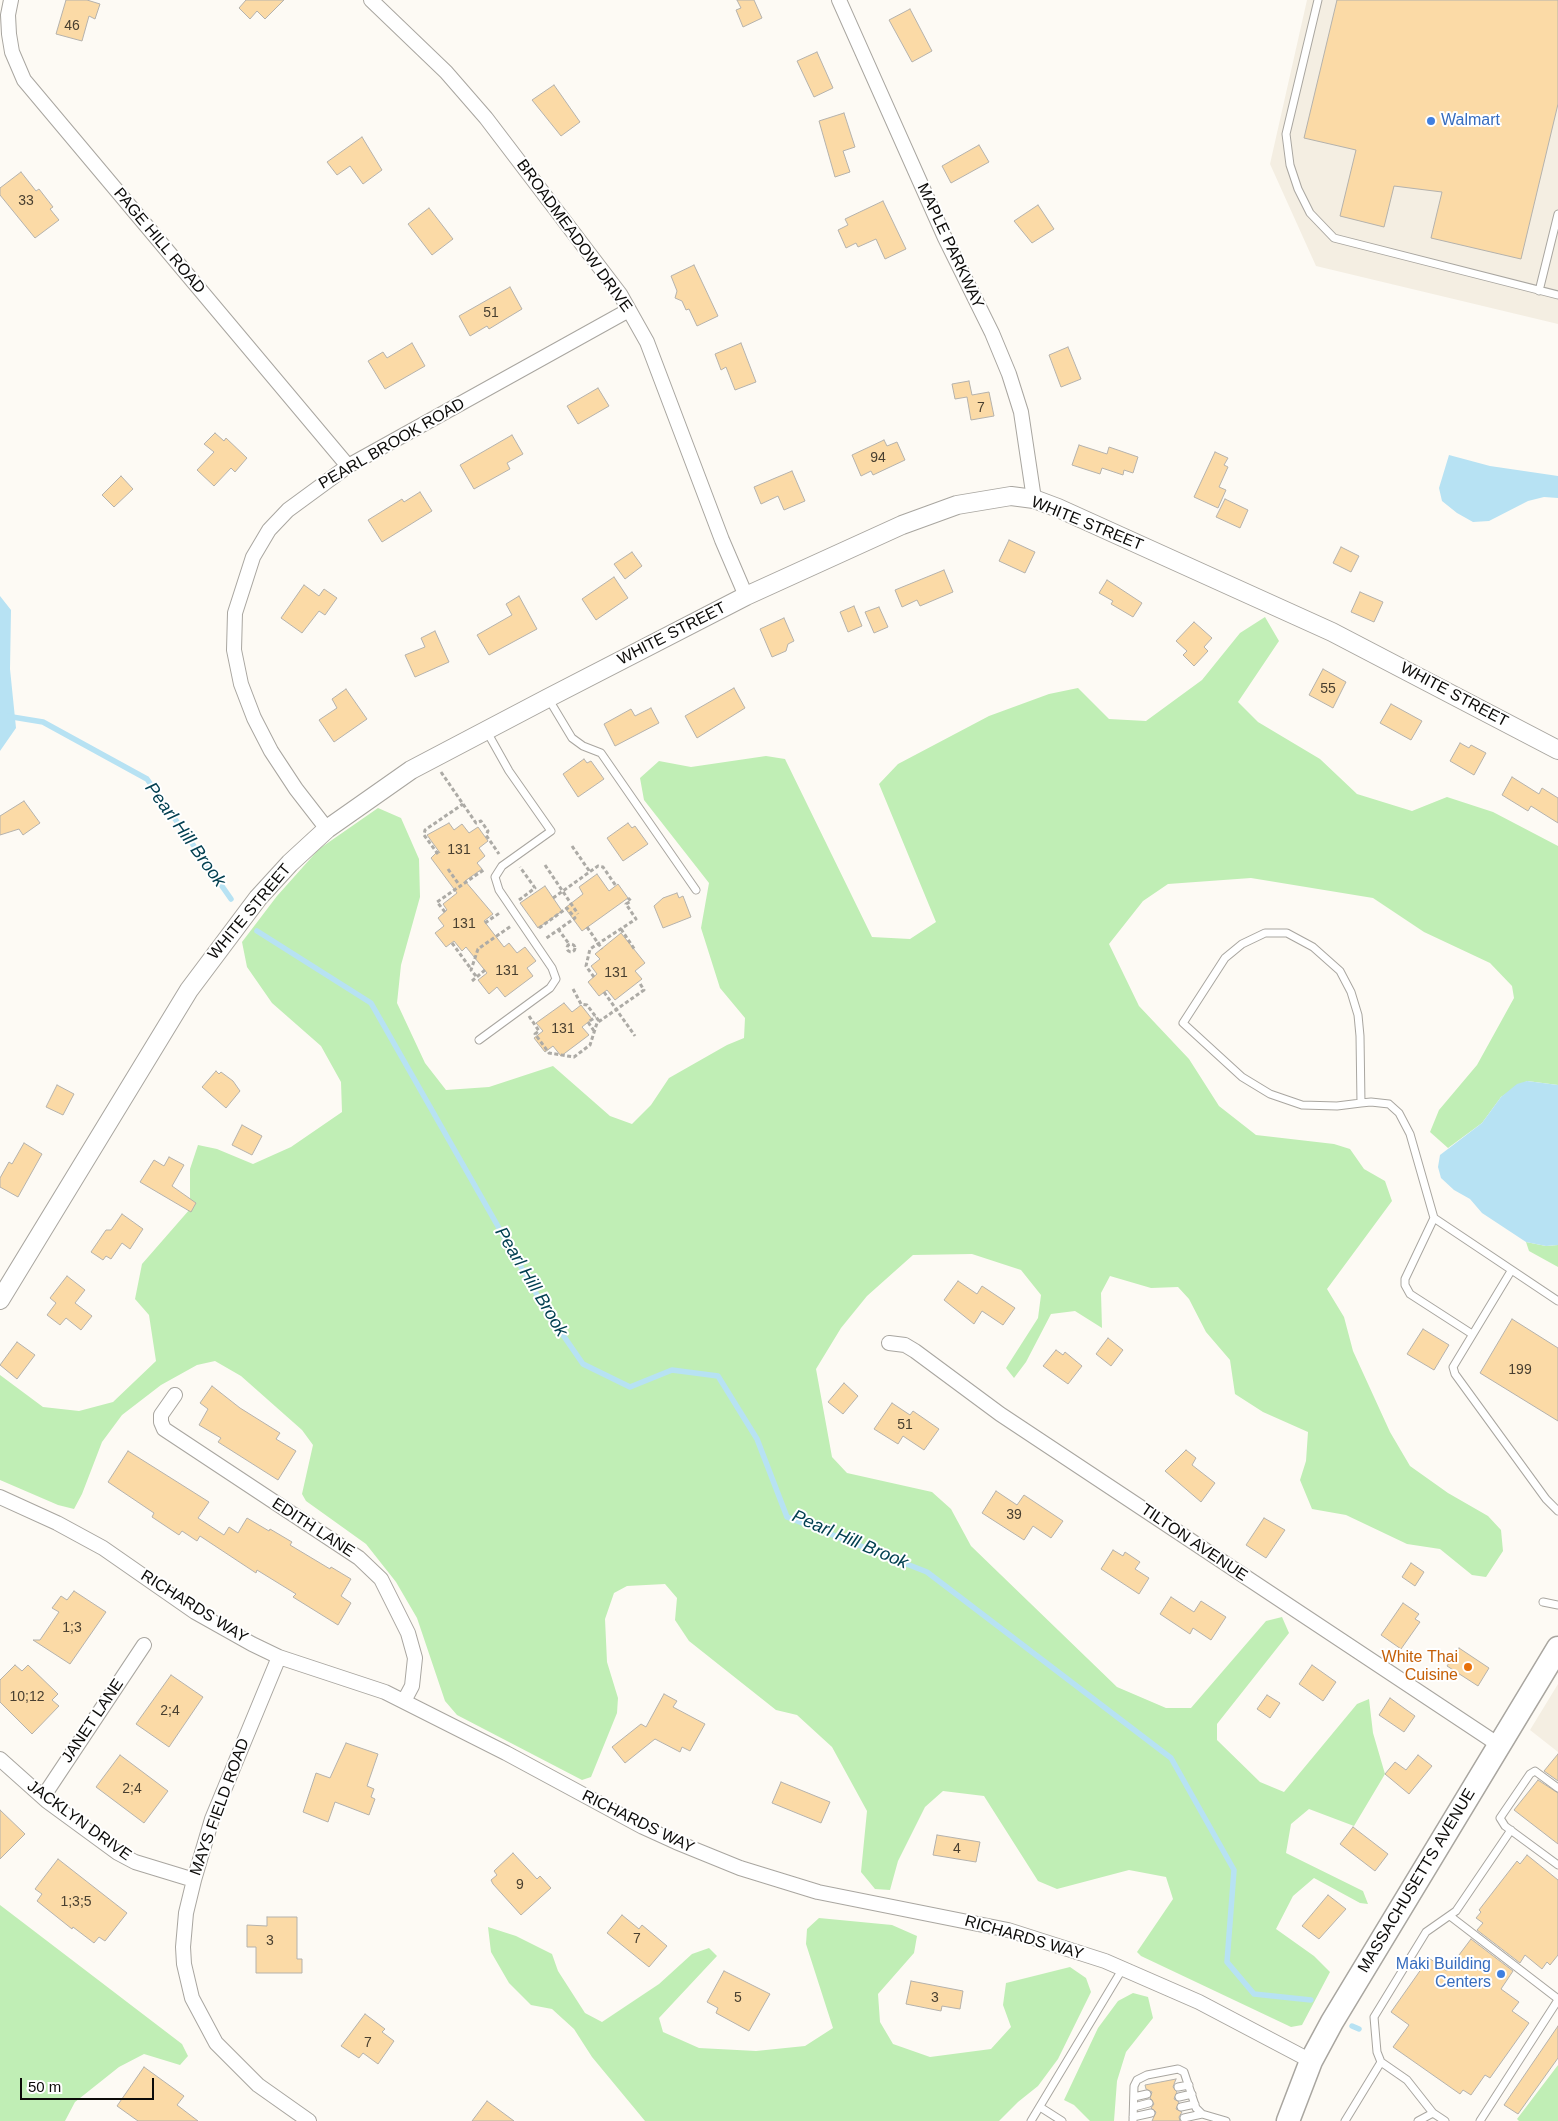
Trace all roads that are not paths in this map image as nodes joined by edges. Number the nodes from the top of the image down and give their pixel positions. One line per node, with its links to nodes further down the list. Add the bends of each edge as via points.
1 (11, 0): 9 (street, PAGE HILL ROAD, via 9,34 12,52 24,80)
2 (371, 0): 8 (street, BROADMEADOW DRIVE, via 446,72 486,118 601,267)
3 (839, 0): 10 (street, MAPLE PARKWAY, via 1009,374 1021,412)
4 (1318, 0): 6 (lane, via 1286,134 1290,165 1310,214 1334,238)
5 (1558, 214): 6 (lane)
6 (1539, 291): 7 (lane)
7 (1558, 295)
8 (629, 310): 9 (street, PEARL BROOK ROAD); 11 (street, BROADMEADOW DRIVE, via 647,342)
9 (348, 466): 15 (street, PEARL BROOK ROAD, via 313,489 269,530 253,557 235,613 234,650 241,684 254,718 291,782)
10 (1034, 500): 11 (street, WHITE STREET, via 1010,496 957,505 902,524); 14 (street, WHITE STREET, via 1332,632)
11 (746, 596): 12 (street, WHITE STREET)
12 (548, 698): 13 (street, WHITE STREET); 16 (lane, via 572,738 601,753)
13 (486, 730): 15 (street, WHITE STREET, via 364,801); 17 (lane, via 551,831 514,858 504,860 495,877 499,890 552,968 556,979 550,988)
14 (1558, 750)
15 (327, 830): 21 (street, WHITE STREET, via 258,898 189,990)
16 (696, 890)
17 (479, 1040)
18 (1360, 1103): 18 (lane, via 1302,1105 1270,1094 1242,1077 1183,1023 1225,958 1242,944 1265,933 1287,933 1312,947 1340,971 1358,1015); 19 (lane, via 1389,1104 1399,1113 1410,1134)
19 (1434, 1218): 20 (lane); 23 (lane, via 1405,1278 1405,1285 1410,1294)
20 (1511, 1271): 22 (lane); 23 (lane)
21 (0, 1300)
22 (1558, 1301)
23 (1472, 1334): 27 (lane, via 1455,1360 1455,1374)
24 (890, 1343): 34 (street, TILTON AVENUE, via 905,1345 915,1351 1000,1414)
25 (174, 1395): 33 (street, EDITH LANE, via 161,1415 164,1429 359,1558 380,1578 408,1633 415,1658 412,1686)
26 (0, 1497): 32 (street, RICHARDS WAY, via 89,1540 195,1612)
27 (1558, 1511)
28 (1543, 1602): 29 (lane)
29 (1558, 1605)
30 (144, 1645): 37 (street, JANET LANE)
31 (1558, 1648): 34 (main road, MASSACHUSETTS AVENUE)
32 (279, 1657): 33 (street, RICHARDS WAY, via 362,1684); 40 (street, MAYS FIELD ROAD, via 212,1819)
33 (404, 1702): 42 (street, RICHARDS WAY, via 643,1828 740,1868 818,1892 1008,1930)
34 (1499, 1745): 44 (main road, MASSACHUSETTS AVENUE, via 1457,1809)
35 (0, 1759): 37 (street, JACKLYN DRIVE)
36 (1558, 1788): 38 (lane, via 1538,1772 1530,1774 1500,1818)
37 (42, 1797): 40 (street, JACKLYN DRIVE, via 104,1844 135,1862)
38 (1511, 1830): 39 (lane); 41 (lane)
39 (1558, 1865)
40 (194, 1880): 63 (street, MAYS FIELD ROAD, via 186,1913 183,1947 188,1981 199,2014 227,2057)
41 (1450, 1916): 43 (lane); 45 (lane, via 1426,1932 1376,2012 1375,2035)
42 (1123, 1968): 44 (street, RICHARDS WAY, via 1199,2002); 54 (lane)
43 (1558, 1999): 71 (lane)
44 (1311, 2061): 67 (main road, MASSACHUSETTS AVENUE)
45 (1381, 2062): 57 (lane, via 1407,2080); 68 (lane)
46 (1189, 2085): 47 (lane); 49 (lane); 50 (lane, via 1184,2072 1178,2069 1147,2075 1137,2080)
47 (1178, 2087)
48 (1147, 2094): 50 (lane)
49 (1192, 2094): 51 (lane); 53 (lane)
50 (1134, 2097): 55 (lane)
51 (1179, 2097)
52 (1149, 2103): 55 (lane)
53 (1195, 2104): 56 (lane); 59 (lane)
54 (1040, 2107): 64 (lane); 65 (lane)
55 (1134, 2107): 61 (lane)
56 (1181, 2107)
57 (1432, 2112): 69 (lane); 70 (lane)
58 (1150, 2113): 61 (lane)
59 (1202, 2114): 60 (lane); 62 (lane)
60 (1184, 2118)
61 (1133, 2119)
62 (1210, 2119): 66 (lane)
63 (309, 2121)
64 (1031, 2121)
65 (1062, 2121)
66 (1226, 2121)
67 (1288, 2121)
68 (1345, 2121)
69 (1418, 2121)
70 (1444, 2121)
71 (1480, 2121)

